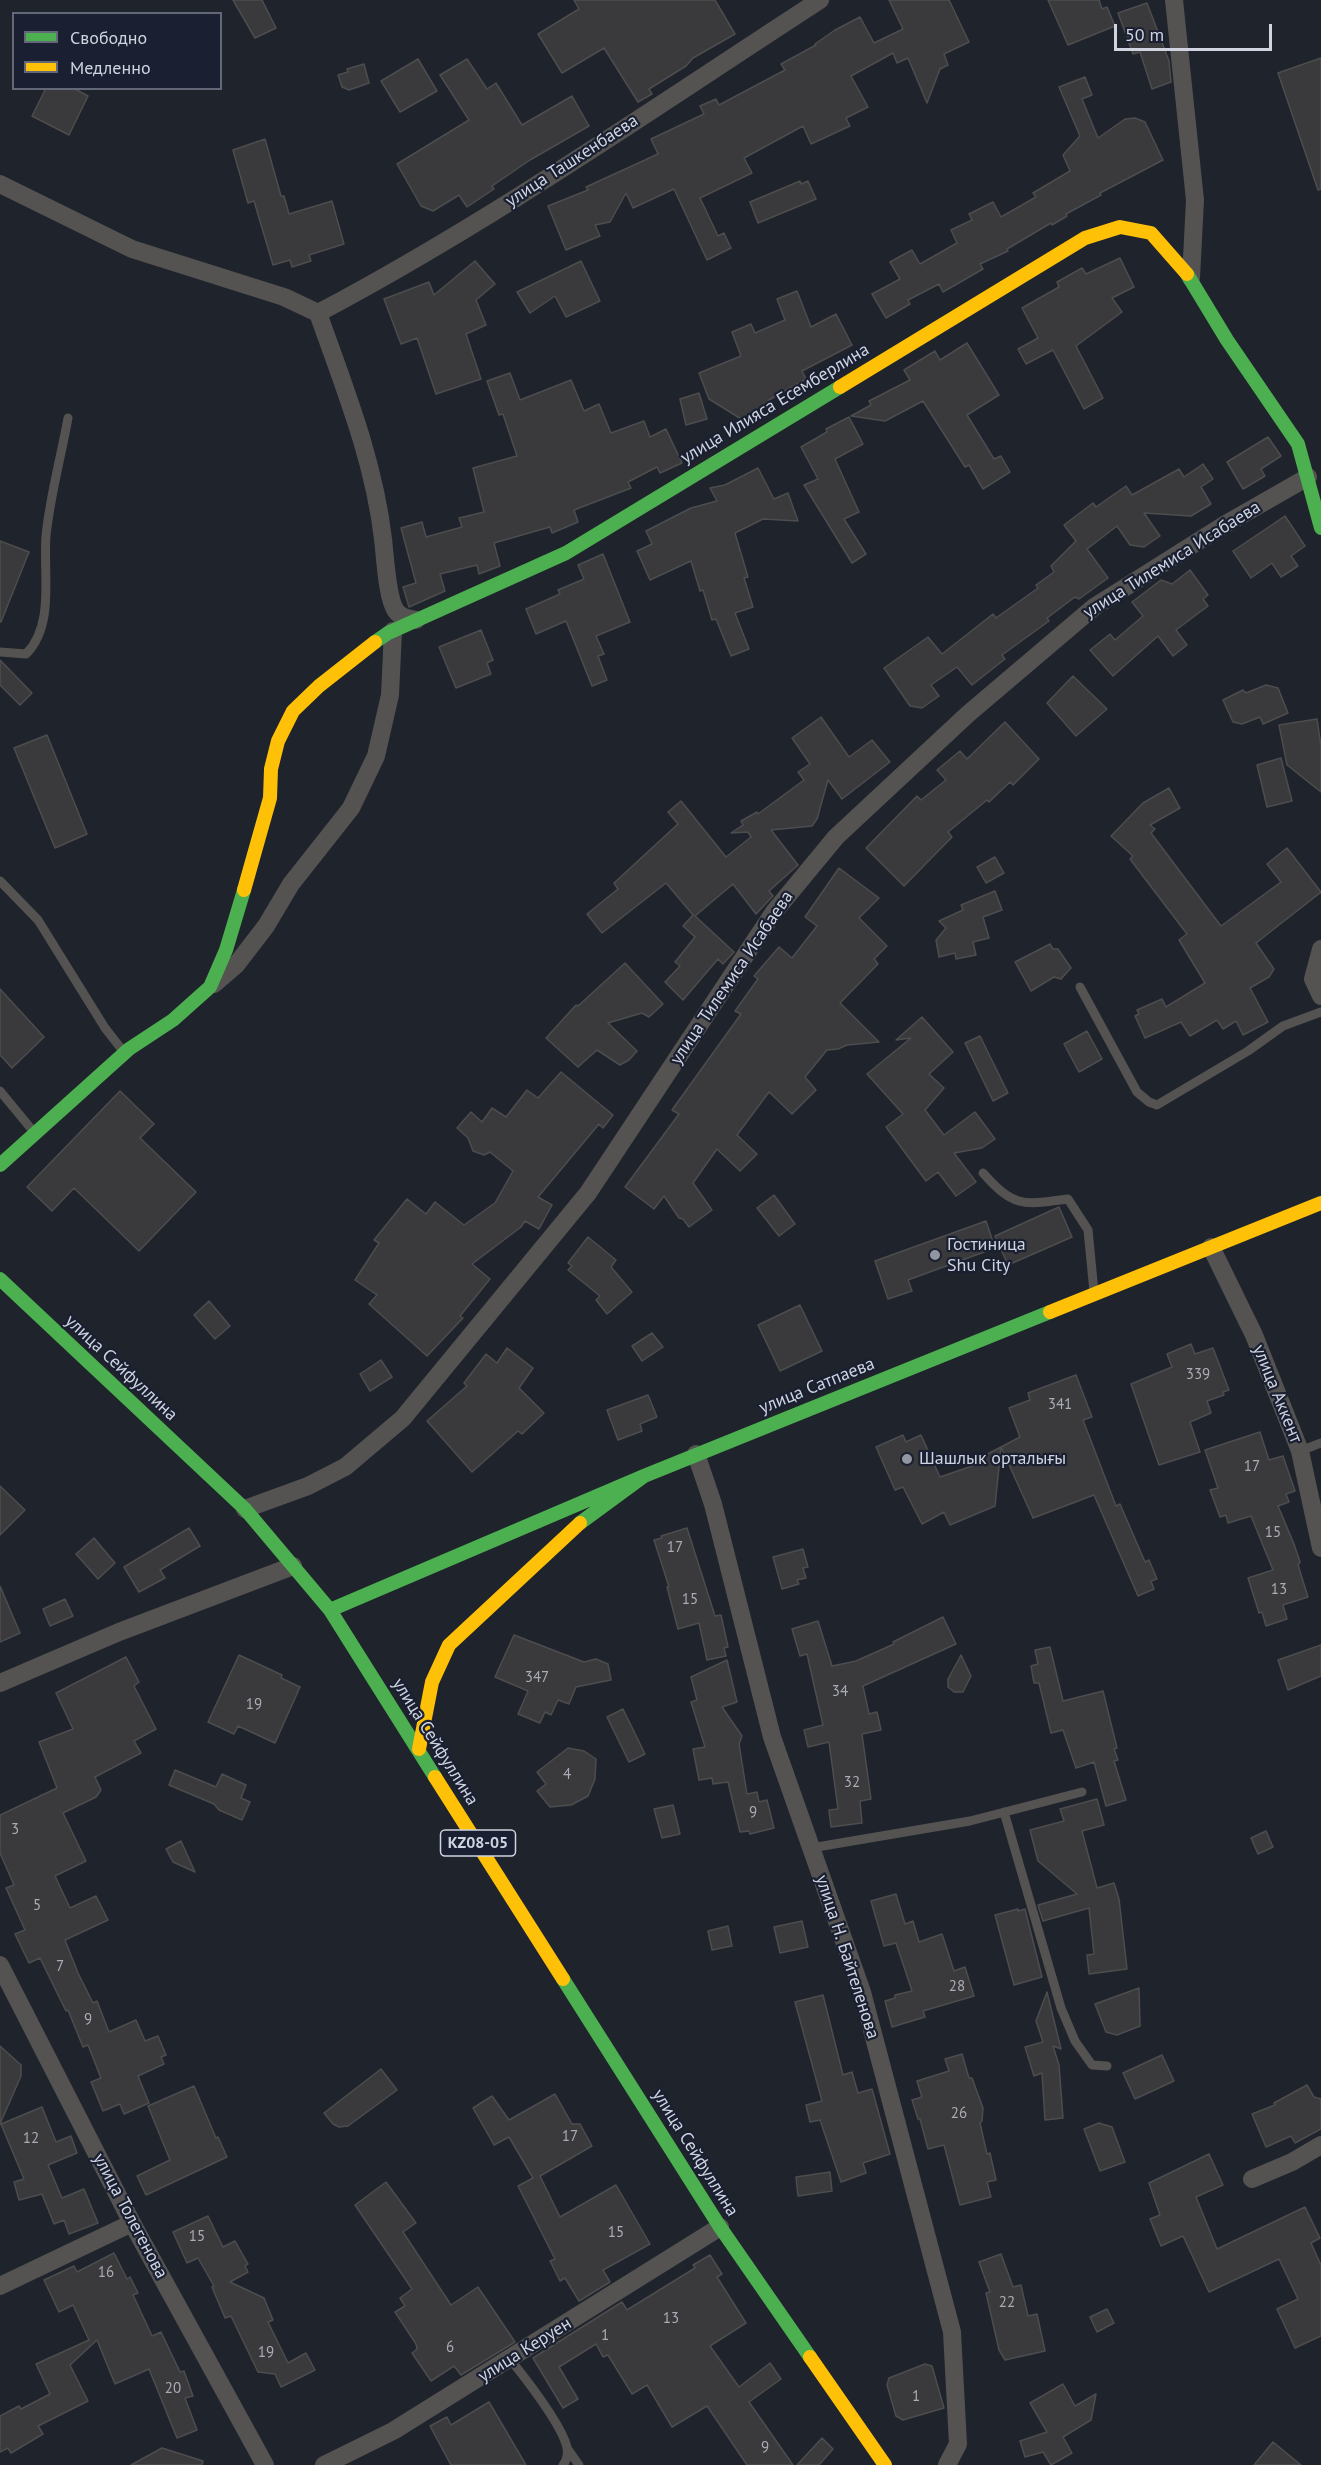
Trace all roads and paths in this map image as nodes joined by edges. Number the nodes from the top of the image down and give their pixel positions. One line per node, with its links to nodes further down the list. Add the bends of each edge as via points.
1 (820, 0): 5 (street, улица Ташкенбаева, via 483,218)
2 (1174, 0): 4 (street, via 1195,200)
3 (0, 184): 5 (street, via 132,249 284,297)
4 (1191, 278): 7 (street, via 1227,340 1298,444); 9 (street, улица Илияса Есемберлина, via 1151,233 1120,227 1085,237 566,553)
5 (318, 313): 9 (street, via 364,442 396,611 406,619)
6 (68, 418): 11 (lane, via 46,534 44,619 36,643 26,654)
7 (1308, 477): 8 (street); 31 (street, улица Тилемиса Исабаева, via 1094,607 968,714 836,837 774,912 588,1193 403,1418 345,1467)
8 (1321, 528)
9 (416, 620): 10 (street, улица Илияса Есемберлина)
10 (393, 631): 14 (street, via 390,695 376,756 351,808 291,884 267,926 236,965); 14 (street, улица Илияса Есемберлина, via 363,649 293,711 278,741 262,833 226,950)
11 (0, 652)
12 (0, 881): 18 (lane, via 38,921)
13 (1321, 949): 16 (street, via 1313,979)
14 (210, 987): 18 (street, via 173,1020)
15 (1080, 987): 17 (lane, via 1137,1092 1157,1105 1283,1026)
16 (1321, 996)
17 (1321, 1012)
18 (124, 1054): 20 (street)
19 (0, 1091): 20 (lane)
20 (35, 1133): 21 (street)
21 (0, 1165)
22 (983, 1173): 26 (lane, via 1001,1194 1022,1204 1068,1199 1088,1230)
23 (1321, 1203): 24 (street, улица Сатпаева)
24 (1211, 1247): 26 (street, улица Сатпаева); 28 (street, улица Аккент, via 1254,1335)
25 (0, 1279): 31 (street, улица Сейфуллина / KZ08-05)
26 (1094, 1295): 29 (street, улица Сатпаева)
27 (1321, 1443): 28 (lane)
28 (1300, 1451): 32 (street, улица Аккент)
29 (696, 1454): 30 (street, улица Сатпаева); 39 (street, улица Н. Байтеленова, via 713,1504 772,1737)
30 (644, 1476): 34 (street, улица Сатпаева); 36 (street, via 570,1530 449,1645 438,1660 433,1677)
31 (244, 1509): 33 (street, улица Сейфуллина / KZ08-05)
32 (1321, 1548)
33 (293, 1566): 34 (street, улица Сейфуллина / KZ08-05); 35 (street, via 119,1632)
34 (330, 1610): 36 (street, улица Сейфуллина / KZ08-05)
35 (0, 1683)
36 (419, 1749): 45 (street, улица Сейфуллина / KZ08-05)
37 (1082, 1792): 38 (lane)
38 (1004, 1812): 39 (lane); 41 (lane, via 1061,2008 1075,2041 1092,2065)
39 (811, 1848): 54 (street, улица Н. Байтеленова, via 862,1992 952,2332 958,2444)
40 (0, 1965): 44 (street, улица Толегенова)
41 (1107, 2066)
42 (1321, 2145): 43 (street)
43 (1252, 2179)
44 (132, 2223): 46 (street); 49 (street, улица Толегенова)
45 (720, 2227): 47 (street, улица Керуен); 53 (street, улица Сейфуллина / KZ08-05)
46 (0, 2286)
47 (510, 2359): 48 (lane); 50 (street, улица Керуен, via 393,2431)
48 (567, 2448): 51 (lane); 52 (lane)
49 (265, 2465)
50 (324, 2465)
51 (563, 2465)
52 (579, 2465)
53 (885, 2465)
54 (947, 2465)

